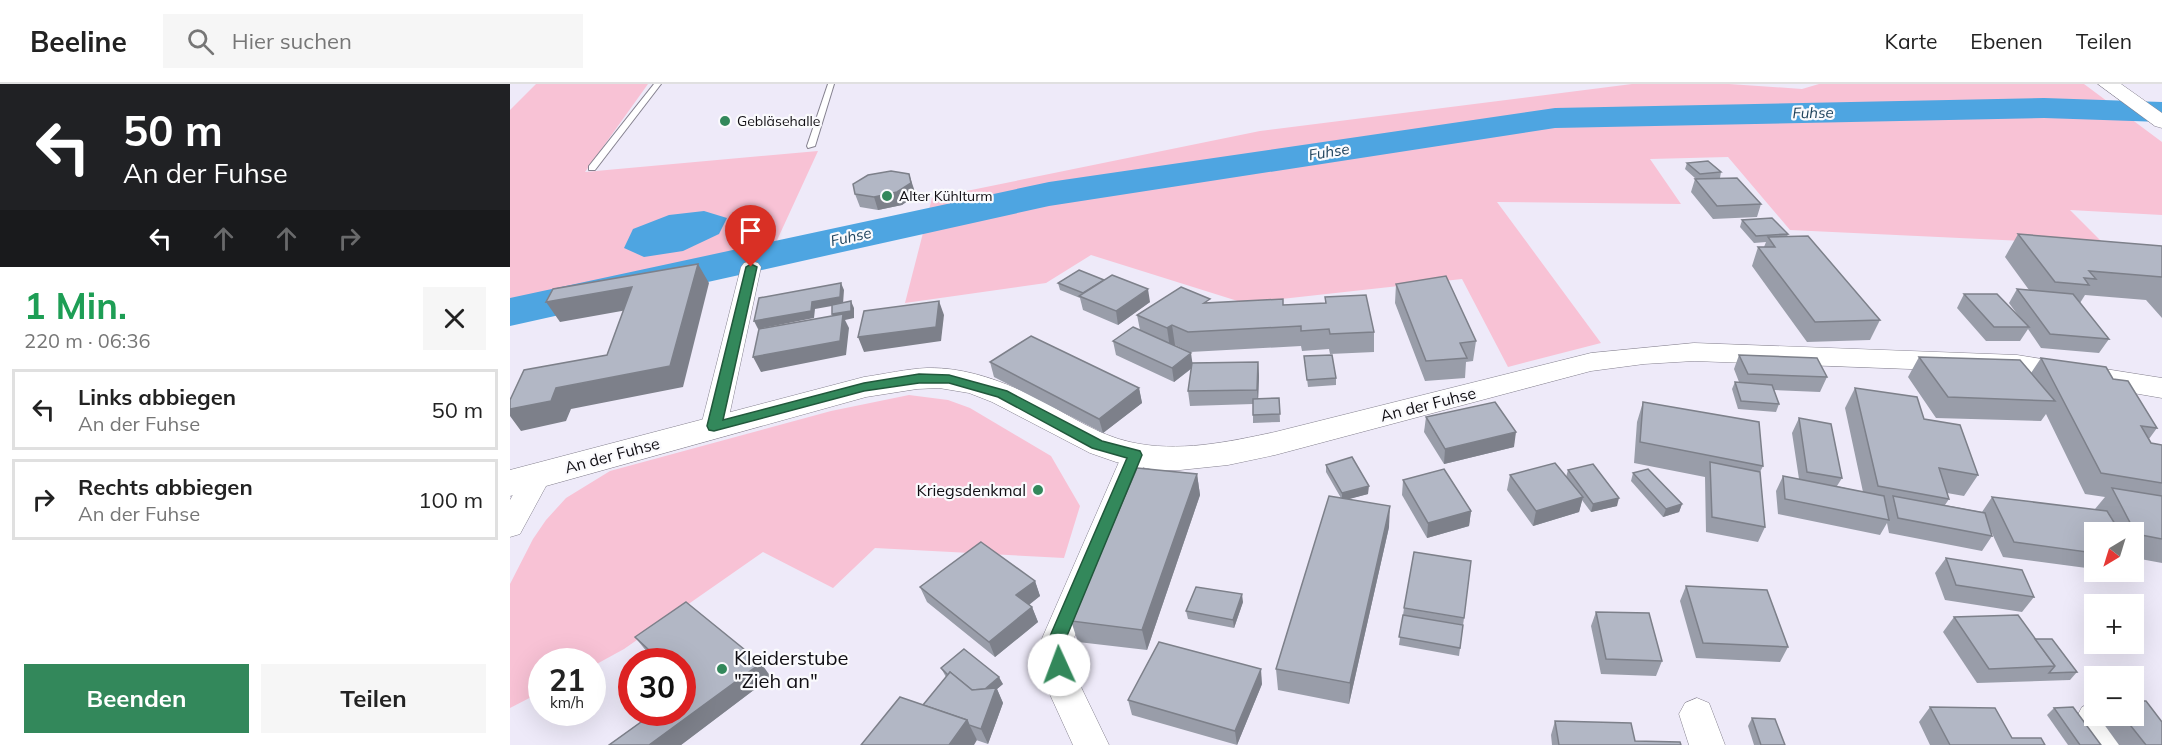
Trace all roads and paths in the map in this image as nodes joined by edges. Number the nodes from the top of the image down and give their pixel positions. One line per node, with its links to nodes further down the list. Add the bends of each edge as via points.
1 (658, 84): 6 (lane)
2 (831, 84): 5 (lane)
3 (2108, 84): 4 (street)
4 (2161, 122)
5 (811, 146)
6 (592, 168)
7 (751, 267): 9 (street)
8 (2162, 388): 10 (street, An der Fuhse, via 2017,364 1694,352 1644,355 1591,362 1268,446 1193,457)
9 (714, 426): 10 (street, An der Fuhse, via 864,387 919,378 949,379 1003,394 1097,445); 11 (street, An der Fuhse)
10 (1135, 455): 13 (street, via 1056,643 1064,688)
11 (524, 479): 12 (street)
12 (510, 526)
13 (1091, 745)

